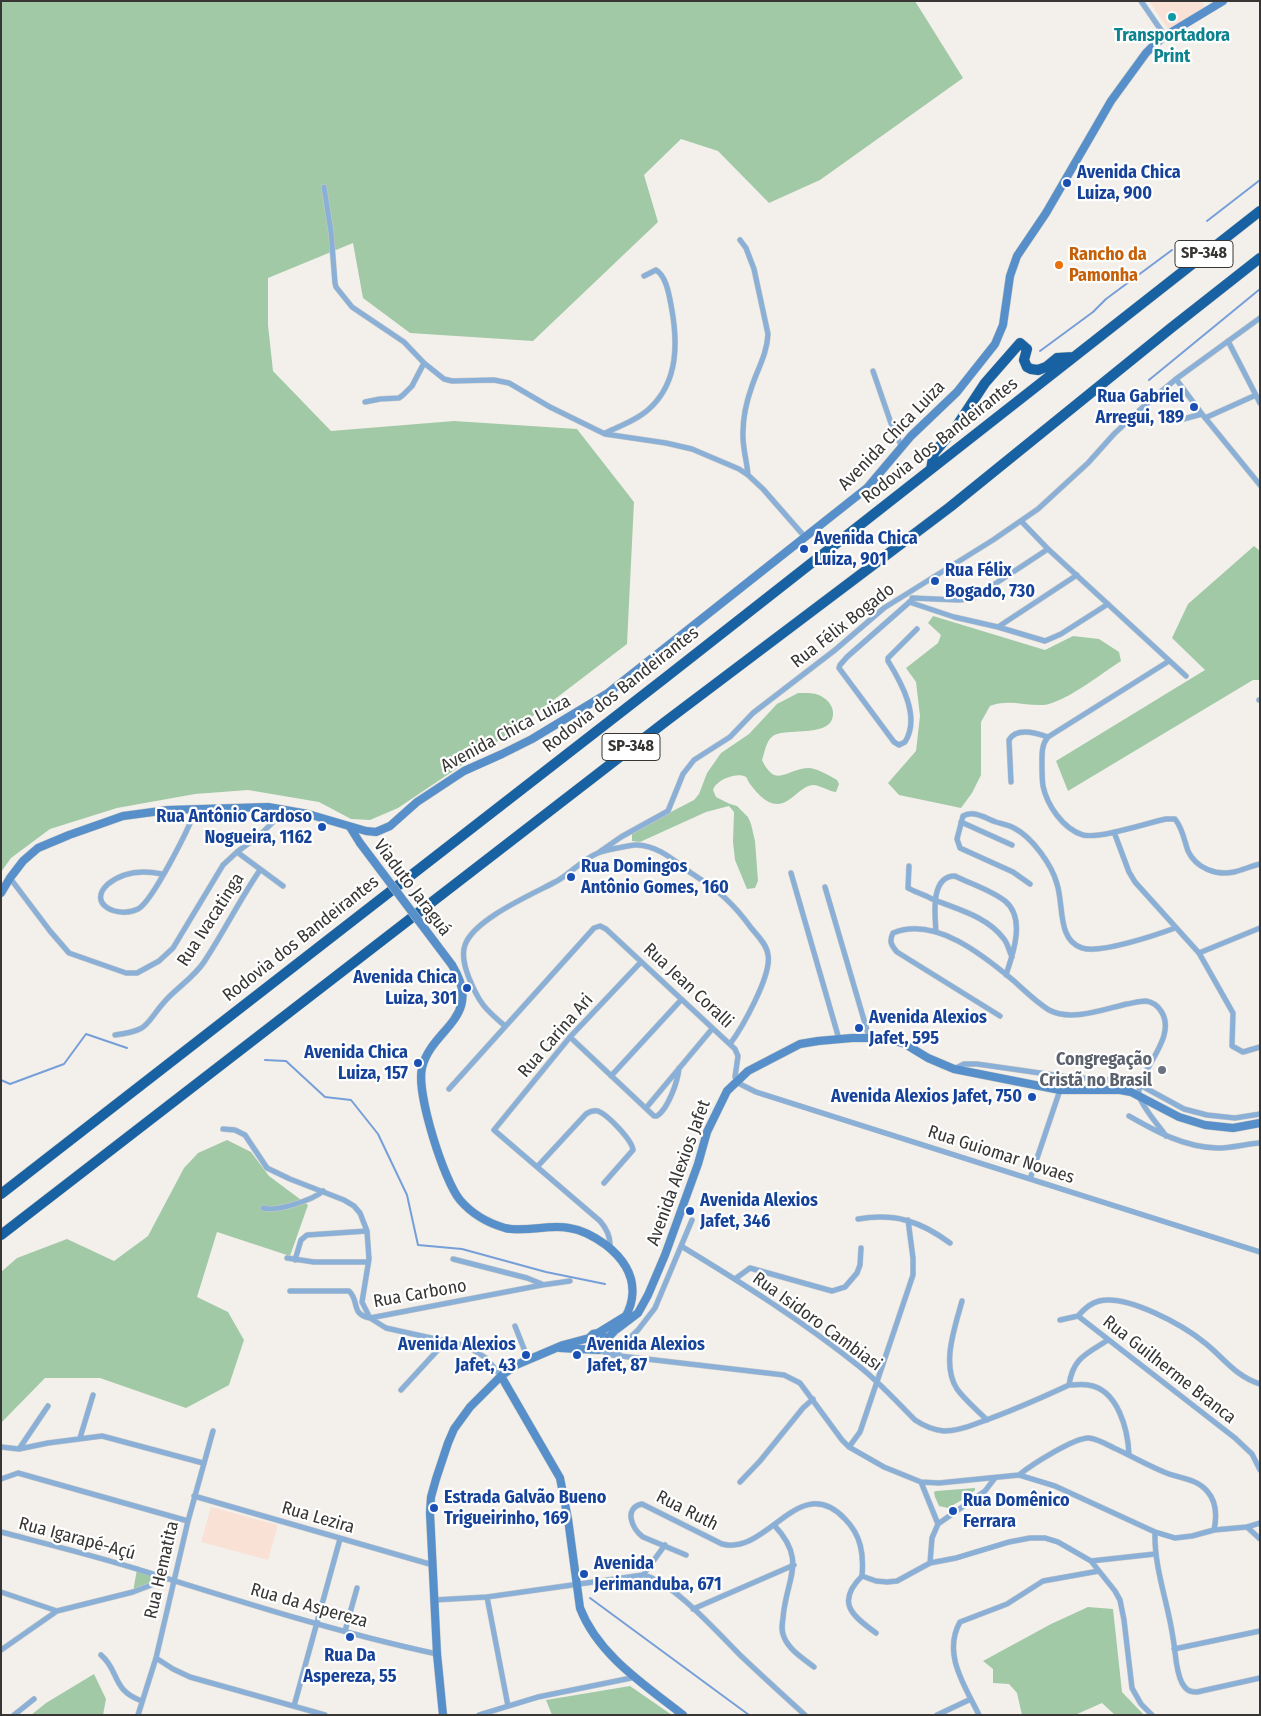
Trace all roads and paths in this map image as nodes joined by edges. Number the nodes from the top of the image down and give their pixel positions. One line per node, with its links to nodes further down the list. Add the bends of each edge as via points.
1 (1141, 1): 3 (street)
2 (1223, 1): 3 (main road, Avenida Chica Luiza)
3 (1165, 36): 21 (main road, Avenida Chica Luiza, via 1146,53 1111,101 1018,256 1010,276 1003,325 995,344 956,392)
4 (324, 186): 12 (street, via 336,287 352,307 404,342)
5 (1260, 211): 11 (highway, Rodovia dos Bandeirantes / SP-348)
6 (740, 240): 23 (street, via 751,260 768,334 768,344 746,410 743,433)
7 (1260, 258): 101 (highway, SP-348, via 950,507 657,728)
8 (644, 276): 20 (street, via 656,270 666,286 676,330 672,372 664,391 649,410)
9 (1260, 318): 10 (street, Rua Félix Bogado)
10 (1228, 341): 14 (street, Rua Félix Bogado); 15 (street)
11 (1074, 356): 22 (highway, Rodovia dos Bandeirantes / SP-348); 22 (highway, via 1057,358 1046,367 1031,369 1024,360 1027,349 1020,343 985,383 934,453)
12 (424, 363): 16 (street, via 404,395); 20 (street, via 444,379 452,381 509,383)
13 (873, 371): 21 (street)
14 (1176, 379): 18 (street); 25 (street, Rua Félix Bogado)
15 (1256, 395): 17 (street); 18 (street)
16 (364, 402)
17 (1260, 403)
18 (1204, 416): 19 (street); 24 (street)
19 (1176, 421)
20 (605, 434): 23 (street, via 692,449)
21 (902, 447): 26 (main road, Avenida Chica Luiza, via 867,488)
22 (931, 469): 95 (highway, Rodovia dos Bandeirantes / SP-348)
23 (748, 475): 26 (street)
24 (1260, 485)
25 (1022, 521): 27 (street); 29 (street, Rua Félix Bogado)
26 (805, 537): 41 (main road, Avenida Chica Luiza, via 593,703 502,754 464,771 384,829 376,832)
27 (1048, 549): 28 (street); 30 (street, via 972,599)
28 (1077, 576): 31 (street); 32 (street)
29 (908, 593): 30 (street); 45 (street, Rua Félix Bogado, via 884,608 773,696 730,737 694,760 683,774 668,811)
30 (911, 601): 32 (street, via 954,617); 33 (street, via 847,657 839,668 894,742 900,745 909,732 909,708 904,688 888,658)
31 (1108, 604): 32 (street, via 1061,634 1045,640); 34 (street)
32 (998, 627)
33 (917, 629)
34 (1168, 661): 35 (street); 36 (street)
35 (1186, 676)
36 (1048, 737): 37 (street, via 1018,732 1011,737); 42 (street, via 1042,756 1043,783 1056,814 1070,828 1082,834)
37 (1011, 782)
38 (195, 810): 39 (main road, Avenida Chica Luiza, via 268,807); 50 (street); 51 (main road, Avenida Chica Luiza, via 132,815 97,824 38,848)
39 (285, 810): 41 (main road, Avenida Chica Luiza); 44 (street)
40 (961, 822): 43 (street); 52 (street, via 957,839 960,848 1013,872); 57 (street, via 963,816 973,813 1025,834 1051,868 1058,884 1064,929 1070,941 1083,949 1103,948)
41 (350, 827): 65 (main road, Viaduto Jaraguá, bridge)
42 (1114, 832): 46 (street, via 1166,818 1175,819 1189,854 1209,870 1232,872); 57 (street, via 1135,882)
43 (1012, 845)
44 (237, 852): 48 (street); 51 (street, via 219,871 173,948 160,961 131,974 70,953 56,940)
45 (598, 853): 63 (street, Rua Félix Bogado, via 564,877 492,916 472,933 464,947); 74 (street, via 641,845 673,859 718,892 761,940 769,955 764,977 746,1020)
46 (1260, 864)
47 (909, 866): 56 (street, via 908,888)
48 (260, 870): 53 (street); 70 (street, Rua Ivacatinga, via 192,976 141,1029)
49 (791, 873): 73 (street)
50 (162, 874): 50 (street, via 136,872 119,878 103,890 102,902 117,912 127,913 140,908)
51 (10, 878): 55 (main road, Avenida Chica Luiza)
52 (1030, 884)
53 (283, 886)
54 (825, 887): 72 (street)
55 (1, 893)
56 (934, 900): 59 (street); 61 (street, via 967,911 996,930 1005,940); 61 (street, via 945,879 955,876 1006,902 1015,919)
57 (1175, 928): 60 (street)
58 (1260, 928): 60 (street)
59 (936, 932): 64 (street, via 954,939); 67 (street, via 904,928 893,933 890,939 897,952)
60 (1198, 953): 75 (street, via 1233,1013 1232,1046 1243,1052)
61 (1012, 957): 64 (street)
62 (641, 962): 66 (street, Rua Jean Coralli); 68 (street, Rua Jean Coralli, via 606,929 596,926); 71 (street, Rua Carina Ari)
63 (466, 971): 65 (street); 68 (street, via 481,1004)
64 (1006, 975): 80 (street, via 1042,1005 1058,1013 1083,1014 1146,1001 1160,1008 1165,1019 1165,1033)
65 (458, 976): 104 (main road, via 462,998 459,1010 424,1061 420,1082 426,1112 452,1190 482,1218 500,1226 519,1230 569,1228 594,1237)
66 (681, 1000): 69 (street, Rua Jean Coralli); 78 (street)
67 (1000, 1016)
68 (505, 1026): 81 (street)
69 (712, 1029): 74 (street, Rua Jean Coralli); 76 (street)
70 (115, 1035)
71 (570, 1037): 78 (street); 91 (street, Rua Carina Ari, via 494,1130)
72 (869, 1037): 73 (main road, Avenida Alexios Jafet); 77 (main road, Avenida Alexios Jafet, via 905,1044)
73 (839, 1039): 79 (main road, Avenida Alexios Jafet, via 800,1044)
74 (730, 1044): 79 (street, Rua Jean Coralli, via 738,1056 734,1072)
75 (1260, 1047)
76 (680, 1068): 84 (street); 84 (street, via 661,1113 654,1116)
77 (954, 1069): 80 (street, via 964,1064 977,1064); 82 (main road, Avenida Alexios Jafet)
78 (610, 1076): 84 (street)
79 (737, 1080): 92 (street, Rua Guiomar Novaes, via 756,1092); 116 (main road, Avenida Alexios Jafet, via 711,1120 665,1254)
80 (1140, 1085): 83 (street); 85 (street, via 1194,1112 1235,1118)
81 (449, 1089)
82 (1060, 1090): 83 (main road, Avenida Alexios Jafet, via 1120,1090); 92 (street)
83 (1140, 1096): 87 (main road, Avenida Alexios Jafet, via 1171,1114 1205,1125 1232,1128); 89 (street)
84 (646, 1108)
85 (1260, 1114)
86 (1129, 1116): 89 (street)
87 (1260, 1124)
88 (223, 1129): 94 (street, via 245,1135 267,1168)
89 (1166, 1136): 90 (street, via 1195,1146 1217,1148)
90 (1260, 1143)
91 (537, 1167): 93 (street, via 586,1114 597,1111 629,1140 633,1150); 104 (street, via 600,1221 609,1236)
92 (1030, 1179): 106 (street, Rua Guiomar Novaes)
93 (604, 1184)
94 (323, 1191): 96 (street, via 308,1200 271,1210); 100 (street, via 354,1206)
95 (1, 1194)
96 (263, 1208)
97 (858, 1219): 99 (street, via 892,1217)
98 (692, 1220): 103 (street, Avenida Alexios Jafet)
99 (908, 1220): 102 (street); 135 (street, via 913,1275)
100 (367, 1231): 109 (street, via 310,1234 303,1237); 110 (street)
101 (1, 1235)
102 (950, 1242)
103 (681, 1246): 111 (street, Rua Isidoro Cambiasi); 130 (street, Avenida Alexios Jafet, via 655,1308)
104 (610, 1248): 117 (main road, via 624,1264 632,1282 633,1296)
105 (861, 1248): 111 (street, via 857,1273 851,1282 838,1290 825,1290 750,1268)
106 (1260, 1252)
107 (287, 1258): 109 (street)
108 (453, 1259): 113 (street, via 527,1278)
109 (295, 1260): 110 (street)
110 (368, 1262): 119 (street, via 362,1297)
111 (735, 1278): 135 (street, Rua Isidoro Cambiasi, via 817,1335)
112 (570, 1281): 113 (street, Rua Carbono)
113 (542, 1285): 119 (street, Rua Carbono)
114 (290, 1290): 119 (street, Rua Carbono, via 349,1291 359,1313)
115 (962, 1301): 142 (street, via 950,1370 957,1388)
116 (644, 1302): 117 (main road); 122 (main road, Avenida Alexios Jafet, via 634,1317)
117 (627, 1312): 122 (main road); 123 (main road)
118 (1078, 1316): 120 (street); 126 (street, Rua Guilherme Branca); 136 (street, via 1087,1306 1101,1300 1145,1309 1183,1327 1246,1380)
119 (370, 1318): 125 (street, via 386,1328)
120 (1060, 1320)
121 (515, 1326): 133 (street)
122 (617, 1329): 127 (main road)
123 (598, 1333): 124 (main road); 127 (main road)
124 (589, 1338): 128 (main road); 129 (main road, via 588,1344)
125 (447, 1340): 134 (street, via 476,1351); 138 (street)
126 (1108, 1340): 137 (street, via 1074,1364); 150 (street, Rua Guilherme Branca, via 1235,1438 1252,1454)
127 (605, 1341): 129 (main road, via 604,1347); 130 (street)
128 (558, 1348): 129 (main road); 133 (main road)
129 (595, 1350): 131 (street)
130 (617, 1351): 131 (street, Avenida Alexios Jafet); 132 (street)
131 (612, 1355): 132 (street)
132 (628, 1357): 140 (street, via 784,1375 800,1383)
133 (528, 1359): 134 (main road)
134 (501, 1376): 172 (main road, via 462,1416 448,1443 431,1497); 179 (main road, via 560,1478)
135 (876, 1382): 142 (street, Rua Isidoro Cambiasi, via 926,1427 946,1431); 146 (street, via 860,1432)
136 (1260, 1384)
137 (1068, 1385): 142 (street, Rua Isidoro Cambiasi); 148 (street, via 1089,1384 1106,1394 1124,1424)
138 (402, 1390)
139 (92, 1395): 144 (street)
140 (813, 1399): 146 (street); 154 (street)
141 (48, 1406): 147 (street)
142 (987, 1420)
143 (213, 1431): 149 (street, Rua Hematita)
144 (80, 1438): 147 (street); 149 (street, via 102,1436)
145 (1, 1447): 147 (street)
146 (849, 1447): 155 (street)
147 (18, 1449)
148 (1128, 1455): 151 (street, via 1100,1441 1081,1439 1029,1466); 162 (street, via 1192,1480 1206,1490 1215,1507)
149 (203, 1463): 156 (street, Rua Hematita)
150 (1260, 1470)
151 (1019, 1475): 152 (street); 164 (street, via 1054,1486)
152 (995, 1478): 155 (street); 159 (street, via 986,1491)
153 (1, 1479): 157 (street, via 18,1473)
154 (740, 1482)
155 (921, 1482): 159 (street)
156 (194, 1496): 157 (street, Rua Hematita); 165 (street, Rua Lezira)
157 (188, 1522): 178 (street, Rua Hematita)
158 (1260, 1523): 161 (street)
159 (938, 1524): 171 (street, via 932,1538)
160 (774, 1525): 167 (street, Rua Ruth, via 744,1543 727,1545 651,1507 636,1505 630,1515 638,1533); 173 (street, via 786,1539); 176 (street, via 796,1508 820,1505 832,1509 852,1526 861,1545)
161 (1247, 1527): 162 (street); 166 (street)
162 (1214, 1530): 164 (street, via 1175,1538)
163 (1, 1532): 177 (street, Rua Igarapé-Açú)
164 (1156, 1532): 168 (street)
165 (340, 1539): 172 (street, Rua Lezira); 186 (street)
166 (1260, 1539)
167 (665, 1545): 169 (street, Rua Ruth); 175 (street)
168 (1155, 1554): 170 (street); 190 (street)
169 (686, 1555)
170 (1091, 1560): 171 (street, via 1058,1542 1030,1538); 174 (street)
171 (930, 1563): 176 (street, via 897,1581 876,1581)
172 (433, 1566): 183 (main road)
173 (794, 1566): 184 (street); 195 (street, via 783,1609 783,1635 792,1649)
174 (1099, 1571): 199 (street, via 1043,1581 1007,1604 960,1622 954,1636 953,1655); 212 (street, via 1120,1600 1132,1688)
175 (643, 1575): 179 (street); 184 (street, via 660,1581)
176 (862, 1576): 189 (street, via 854,1584 848,1602 856,1619)
177 (167, 1579): 178 (street, Rua Igarapé-Açú); 185 (street, via 133,1592)
178 (174, 1581): 186 (street, Rua da Aspereza); 194 (street, Rua Hematita)
179 (577, 1585): 182 (street); 196 (main road, via 580,1608 592,1632)
180 (357, 1588): 187 (street)
181 (1, 1592): 185 (street)
182 (487, 1597): 183 (street); 202 (street)
183 (434, 1600): 192 (main road)
184 (693, 1609): 209 (street)
185 (57, 1611): 191 (street)
186 (316, 1623): 187 (street, Rua da Aspereza); 201 (street)
187 (345, 1631): 192 (street, Rua da Aspereza)
188 (1260, 1631): 190 (street)
189 (876, 1633)
190 (1174, 1649): 197 (street, via 1178,1674 1190,1692)
191 (1, 1650)
192 (437, 1654): 206 (main road)
193 (101, 1655): 200 (street, via 123,1690)
194 (156, 1658): 200 (street, Rua Hematita); 201 (street, via 190,1676)
195 (814, 1667)
196 (636, 1677): 202 (street); 208 (main road)
197 (1260, 1678)
198 (34, 1699): 203 (street)
199 (971, 1699): 210 (street); 211 (street)
200 (142, 1701): 204 (street, Rua Hematita)
201 (294, 1706): 205 (street)
202 (508, 1706): 207 (street)
203 (14, 1715)
204 (138, 1715)
205 (325, 1715)
206 (442, 1715)
207 (480, 1715)
208 (683, 1715)
209 (805, 1715)
210 (937, 1715)
211 (979, 1715)
212 (1152, 1715)

